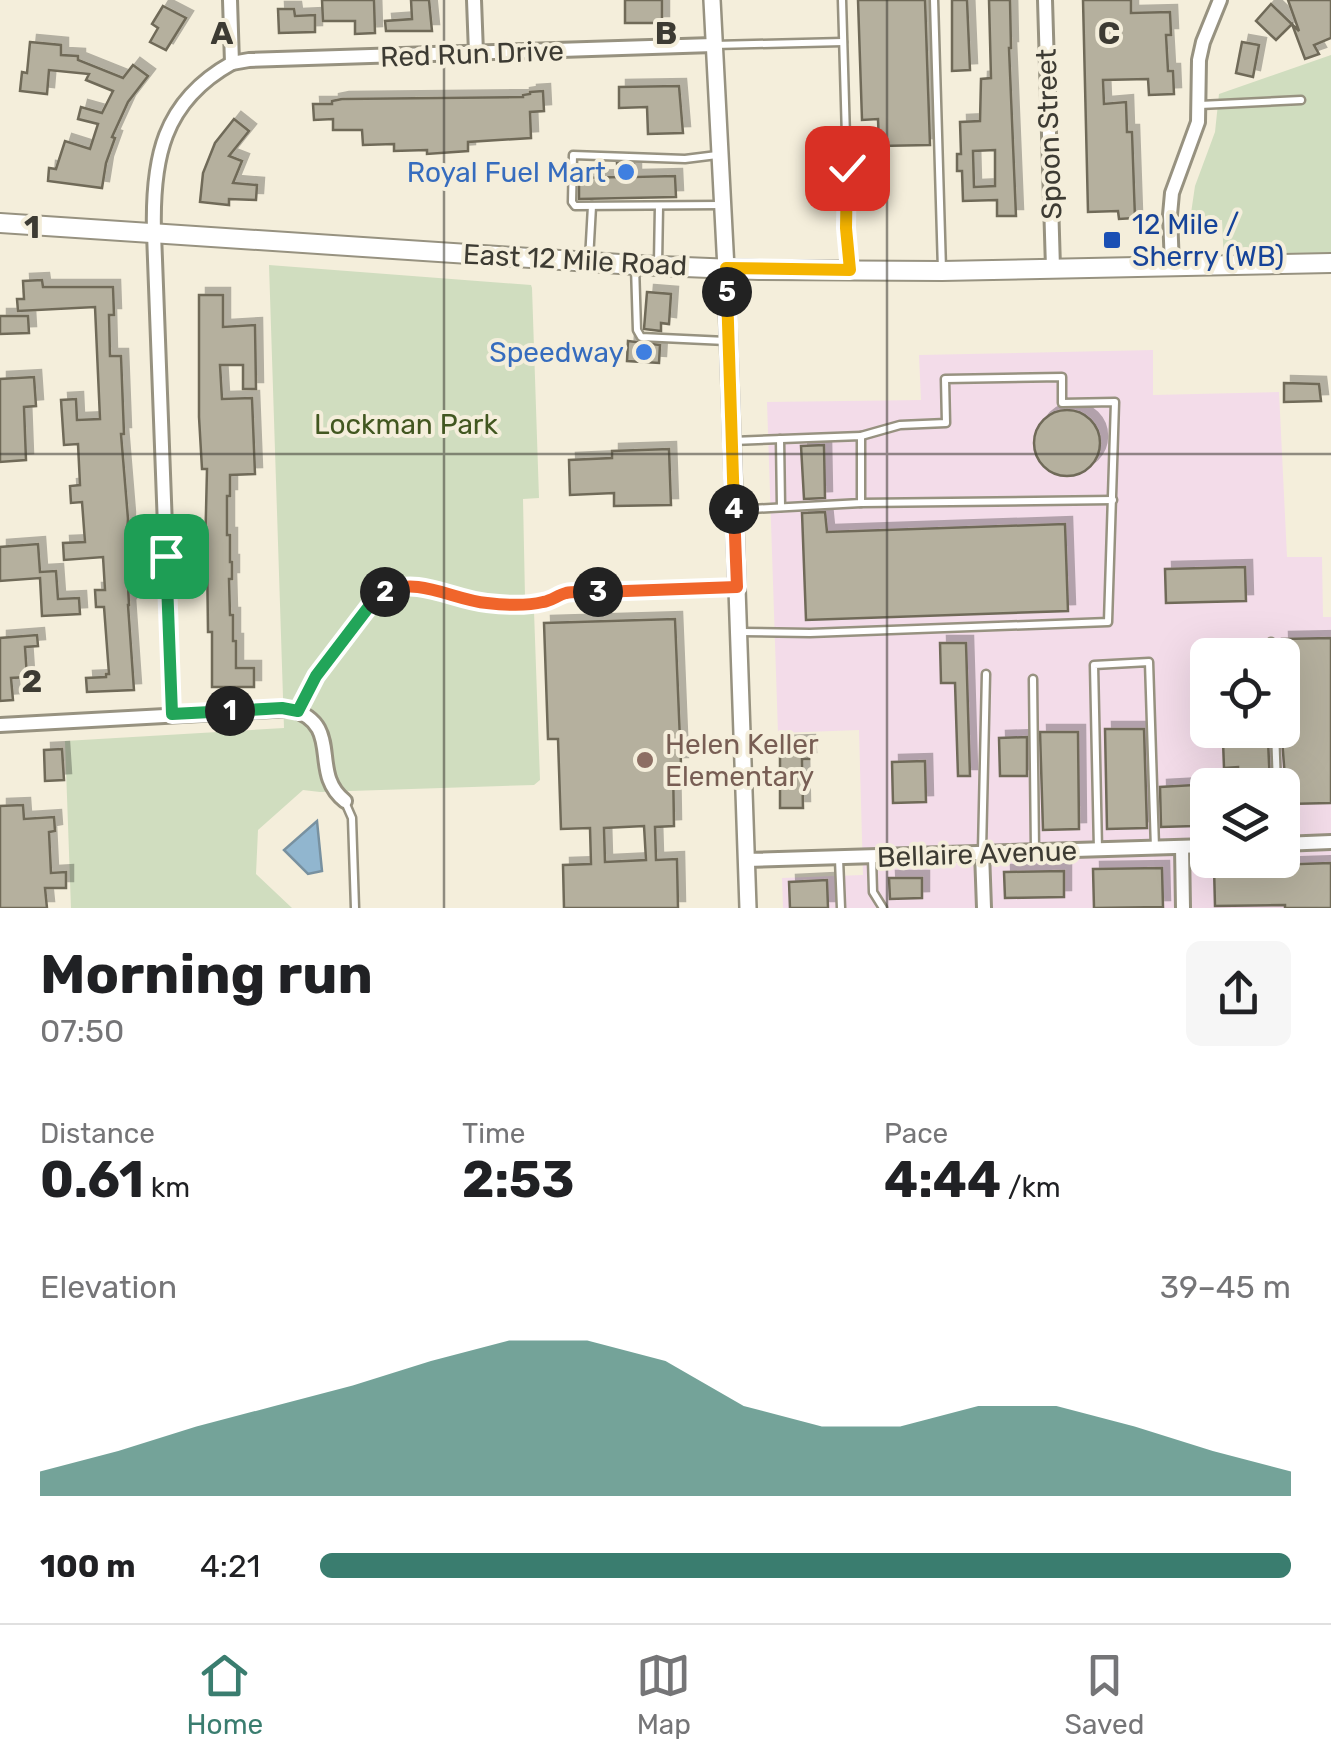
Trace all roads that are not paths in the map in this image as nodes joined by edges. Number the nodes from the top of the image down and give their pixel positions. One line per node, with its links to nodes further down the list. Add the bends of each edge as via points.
1 (230, 0): 11 (street)
2 (474, 0): 10 (street)
3 (712, 0): 9 (street)
4 (842, 0): 8 (lane)
5 (934, 0): 28 (lane)
6 (1045, 0): 26 (street, Spoon Street)
7 (1220, 0): 13 (street, via 1203,42)
8 (844, 42): 9 (lane); 27 (lane)
9 (713, 45): 10 (street, Red Run Drive); 14 (street)
10 (476, 53): 11 (street, Red Run Drive)
11 (232, 63): 19 (street, via 191,95 166,135 154,181)
12 (1300, 100): 13 (lane)
13 (1199, 105): 24 (street, via 1172,192)
14 (720, 155): 15 (street); 16 (lane, via 573,155 572,202)
15 (722, 204): 17 (lane); 25 (street)
16 (592, 206): 17 (lane); 20 (lane)
17 (659, 206): 23 (lane)
18 (0, 224): 19 (main road, East 12 Mile Road)
19 (154, 233): 20 (main road, East 12 Mile Road); 43 (street)
20 (589, 262): 22 (main road, East 12 Mile Road)
21 (1331, 263): 24 (main road, East 12 Mile Road)
22 (635, 265): 23 (main road, East 12 Mile Road); 29 (lane, via 640,338)
23 (658, 266): 25 (main road, East 12 Mile Road)
24 (1172, 266): 26 (main road, East 12 Mile Road)
25 (726, 268): 27 (main road, East 12 Mile Road); 29 (street)
26 (1052, 268): 28 (main road, East 12 Mile Road)
27 (850, 270): 28 (main road, East 12 Mile Road)
28 (942, 271)
29 (729, 342): 32 (street)
30 (861, 436): 31 (lane); 33 (lane, via 946,423 944,380 1062,377 1062,403 1115,402); 34 (lane)
31 (780, 439): 32 (lane); 35 (lane)
32 (732, 441): 36 (street)
33 (1113, 500): 34 (lane); 39 (lane, via 1108,622)
34 (861, 503): 35 (lane)
35 (781, 507): 36 (lane)
36 (734, 510): 37 (street)
37 (737, 587): 38 (lane); 39 (street)
38 (564, 594): 42 (street, via 543,602 491,604 413,586 392,588 377,596)
39 (738, 632): 56 (street)
40 (986, 674): 53 (lane)
41 (1033, 679): 52 (lane)
42 (298, 711): 43 (street); 45 (street, via 318,728 326,774)
43 (172, 714): 44 (street)
44 (0, 725)
45 (345, 801): 57 (lane, via 352,818)
46 (1331, 842): 47 (street)
47 (1300, 843)
48 (1182, 847): 49 (street, Bellaire Avenue); 50 (street, Bellaire Avenue); 62 (street)
49 (1190, 847)
50 (1155, 848): 51 (street, Bellaire Avenue); 51 (lane, via 1149,662 1094,664)
51 (1098, 850): 52 (street, Bellaire Avenue)
52 (1035, 851): 53 (street, Bellaire Avenue)
53 (982, 852): 54 (street, Bellaire Avenue); 61 (street)
54 (872, 857): 55 (street, Bellaire Avenue); 60 (lane, via 873,892)
55 (839, 858): 56 (street, Bellaire Avenue); 59 (lane)
56 (746, 860): 58 (street)
57 (355, 908)
58 (748, 908)
59 (841, 908)
60 (883, 908)
61 (984, 908)
62 (1184, 908)

